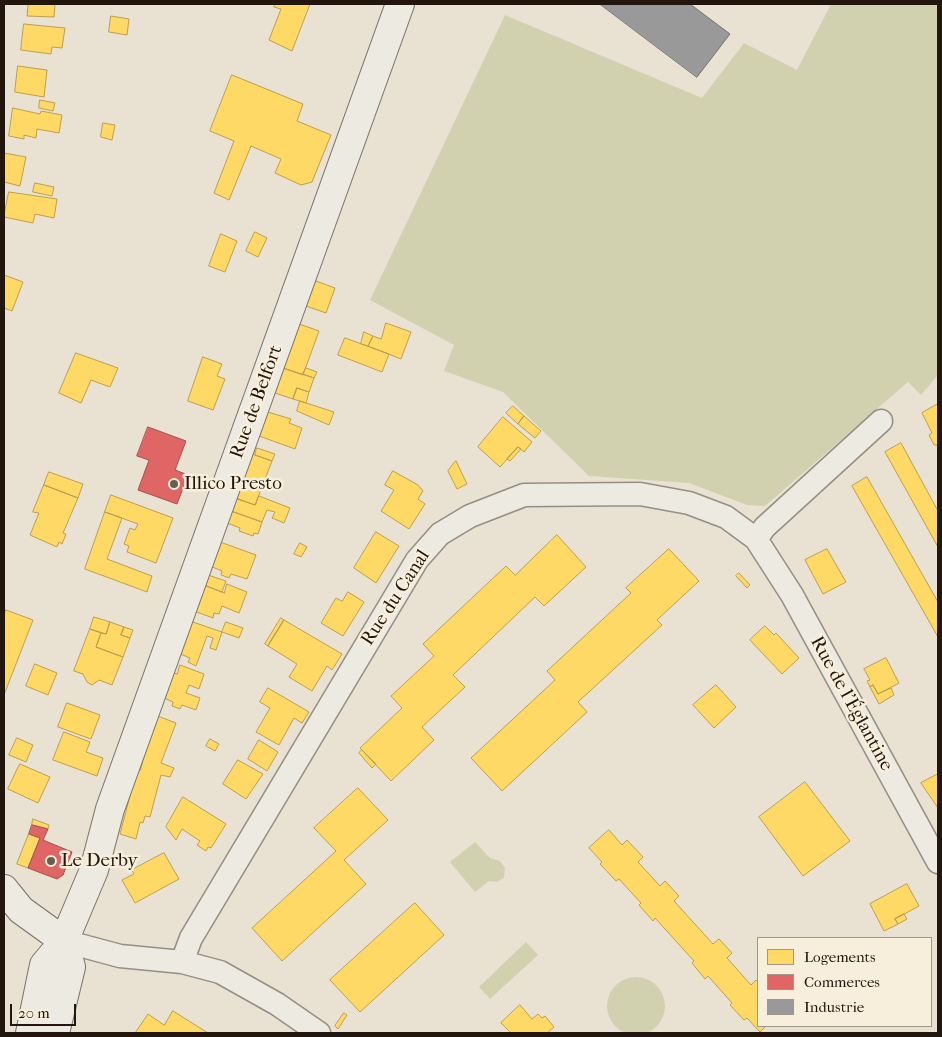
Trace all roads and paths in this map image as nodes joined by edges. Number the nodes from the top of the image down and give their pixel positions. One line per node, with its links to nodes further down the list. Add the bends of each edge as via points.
1 (400, 4): 6 (main road, Rue de Belfort, via 110,809 94,870)
2 (880, 421): 3 (street, via 765,527)
3 (759, 543): 4 (street, Rue de l'Églantine, via 792,595); 7 (street, Rue du Canal, via 726,517 689,503 640,494 524,494 470,516 440,534 417,560 338,691 191,938)
4 (938, 862)
5 (4, 889): 6 (main road, via 21,910)
6 (64, 942): 7 (street, via 120,956); 8 (main road, Rue de Belfort, via 44,965); 9 (main road, via 71,967)
7 (182, 962): 10 (street, via 220,972 241,982)
8 (30, 1033)
9 (55, 1033)
10 (319, 1033)

